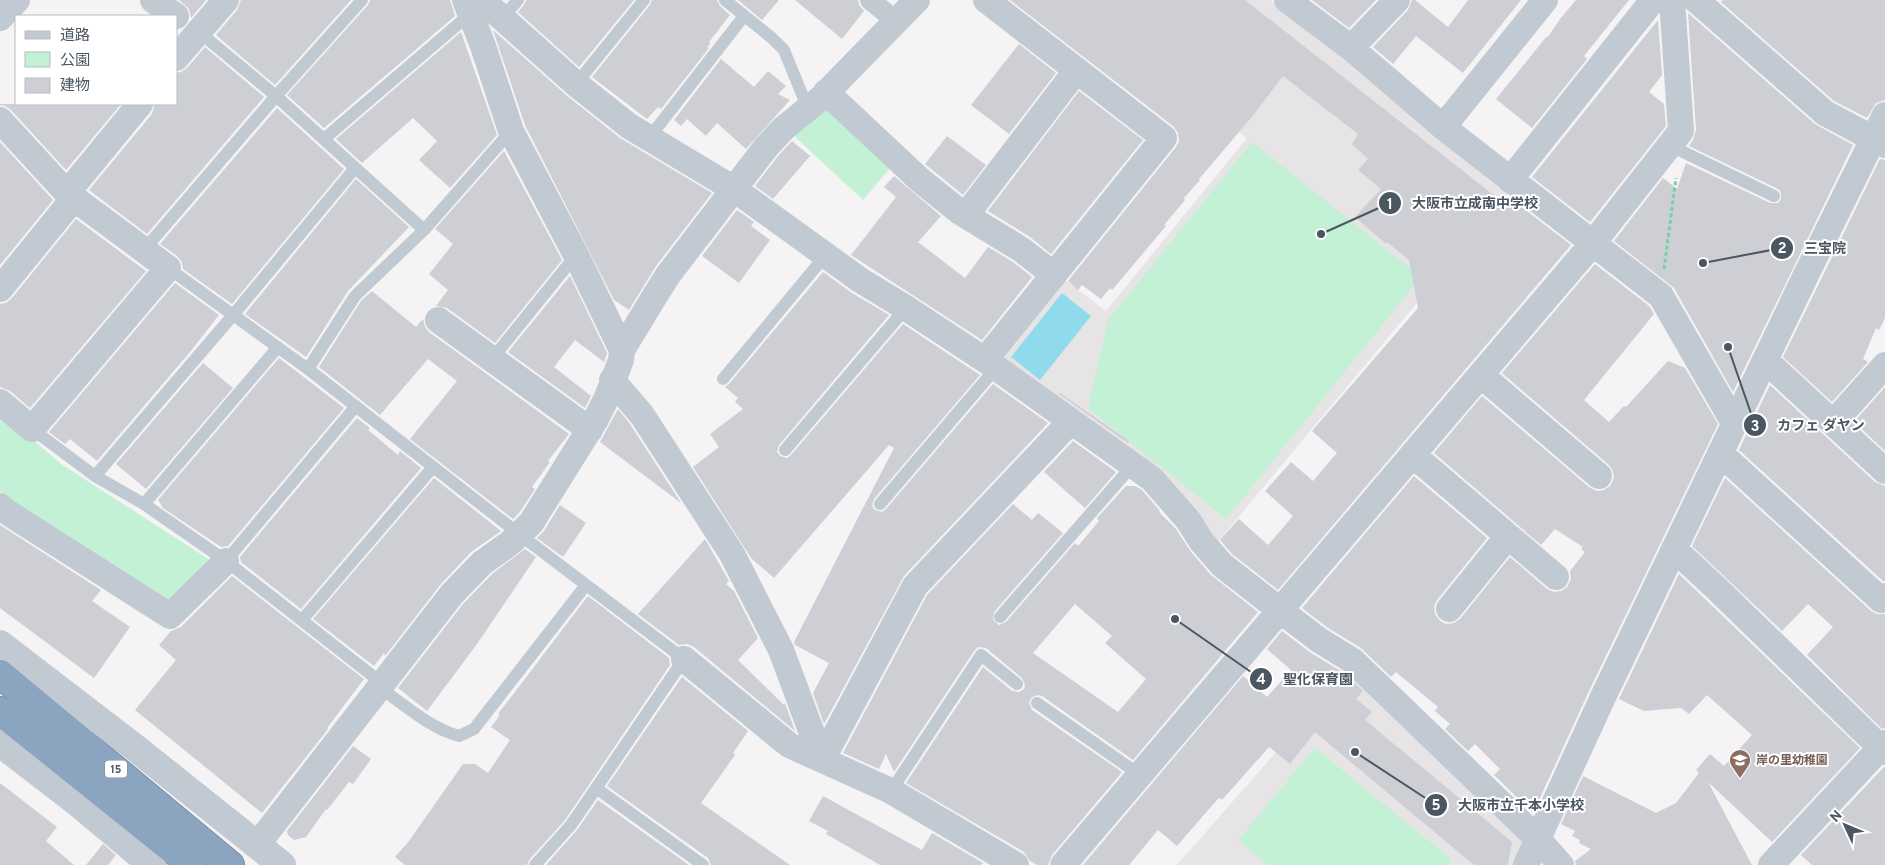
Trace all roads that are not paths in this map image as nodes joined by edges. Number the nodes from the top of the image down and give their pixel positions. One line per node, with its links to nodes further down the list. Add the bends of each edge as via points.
1 (152, 0): 17 (street)
2 (226, 0): 21 (street)
3 (362, 0): 26 (lane)
4 (644, 0): 25 (lane)
5 (726, 0): 18 (lane)
6 (870, 0): 20 (street)
7 (917, 0): 20 (street)
8 (986, 0): 24 (street)
9 (1287, 0): 22 (street)
10 (1397, 0): 22 (street)
11 (1545, 0): 31 (street)
12 (1653, 0): 38 (street)
13 (1672, 0): 35 (street)
14 (1696, 0): 36 (street, via 1824,113)
15 (472, 4): 16 (street); 32 (street); 34 (lane)
16 (510, 9): 25 (street)
17 (174, 15)
18 (744, 16): 27 (lane, via 784,50); 33 (lane)
19 (178, 17): 21 (street)
20 (896, 22): 27 (street)
21 (198, 31): 23 (street); 26 (lane)
22 (1351, 48): 31 (street)
23 (178, 56)
24 (1076, 71): 42 (street); 49 (street, via 1164,138)
25 (576, 84): 33 (street)
26 (276, 96): 34 (lane); 45 (lane)
27 (817, 100): 39 (street, via 767,146); 42 (street)
28 (130, 108): 40 (street)
29 (1885, 115): 36 (street)
30 (0, 120): 40 (street)
31 (1443, 127): 38 (street)
32 (510, 131): 43 (lane); 46 (street)
33 (649, 138): 39 (street)
34 (324, 139): 37 (lane)
35 (1680, 141): 41 (lane); 44 (street)
36 (1879, 142): 58 (street)
37 (355, 168): 43 (lane); 52 (lane)
38 (1510, 180): 44 (street)
39 (734, 189): 47 (street); 55 (street, via 668,275)
40 (71, 196): 45 (street); 50 (street)
41 (1774, 196)
42 (966, 215): 49 (street, via 1022,250)
43 (424, 230): 60 (lane, via 355,296)
44 (1593, 243): 62 (street); 68 (street, via 1661,296)
45 (144, 250): 48 (street)
46 (576, 255): 55 (street); 57 (lane)
47 (825, 256): 51 (street); 63 (lane)
48 (168, 268): 52 (lane); 70 (street)
49 (1054, 275): 59 (street)
50 (0, 289)
51 (906, 308): 59 (street); 72 (lane)
52 (234, 314): 54 (lane); 78 (lane)
53 (438, 320): 57 (street)
54 (278, 347): 60 (lane); 80 (lane)
55 (622, 350): 64 (street)
56 (1885, 352): 61 (street)
57 (492, 359): 71 (street)
58 (1765, 360): 68 (street); 69 (street)
59 (991, 364): 67 (street); 81 (lane)
60 (308, 369): 66 (lane)
61 (1879, 372): 69 (street)
62 (1481, 375): 74 (street); 79 (street)
63 (723, 379)
64 (612, 380): 71 (street); 103 (street, via 642,415 732,554 781,650)
65 (0, 402): 70 (street)
66 (356, 406): 76 (lane); 86 (lane)
67 (1070, 422): 75 (street); 103 (street, via 915,586)
68 (1734, 423): 73 (street)
69 (1833, 423): 77 (street)
70 (32, 429): 78 (lane)
71 (590, 430): 83 (street, via 531,523)
72 (785, 450)
73 (1720, 453): 85 (street); 89 (street, via 1881,600)
74 (1413, 455): 84 (street); 91 (street)
75 (1132, 466): 91 (street, via 1152,479 1222,565); 92 (lane)
76 (433, 467): 83 (lane); 93 (lane)
77 (1885, 471)
78 (95, 476): 80 (lane)
79 (1599, 476)
80 (144, 504): 86 (lane)
81 (880, 504)
82 (0, 506): 86 (street, via 170,616)
83 (519, 534): 88 (lane); 98 (street, via 466,578)
84 (1508, 536): 87 (street); 90 (street)
85 (1674, 549): 102 (street); 107 (street)
86 (226, 561): 93 (lane)
87 (1556, 576)
88 (586, 585): 95 (lane); 98 (lane, via 474,729 459,736 449,733)
89 (1885, 596)
90 (1449, 609)
91 (1281, 611): 104 (street); 107 (street, via 1353,661)
92 (1000, 618)
93 (302, 620): 98 (lane)
94 (0, 644): 108 (street)
95 (684, 659): 103 (street, via 789,745); 105 (lane)
96 (0, 674): 111 (highway, 15)
97 (1017, 684): 106 (lane, via 980,655)
98 (382, 686): 108 (street)
99 (1037, 703): 104 (lane)
100 (0, 711): 110 (highway, 15)
101 (0, 744): 109 (street)
102 (1884, 748): 119 (street)
103 (822, 760): 106 (street)
104 (1140, 775): 116 (street)
105 (596, 788): 113 (lane, via 570,825); 114 (lane)
106 (891, 791): 115 (street)
107 (1538, 839): 117 (street); 118 (street)
108 (257, 845): 112 (street)
109 (152, 865)
110 (192, 865)
111 (230, 865)
112 (282, 865)
113 (535, 865)
114 (703, 865)
115 (1016, 865)
116 (1063, 865)
117 (1526, 865)
118 (1561, 865)
119 (1771, 865)

